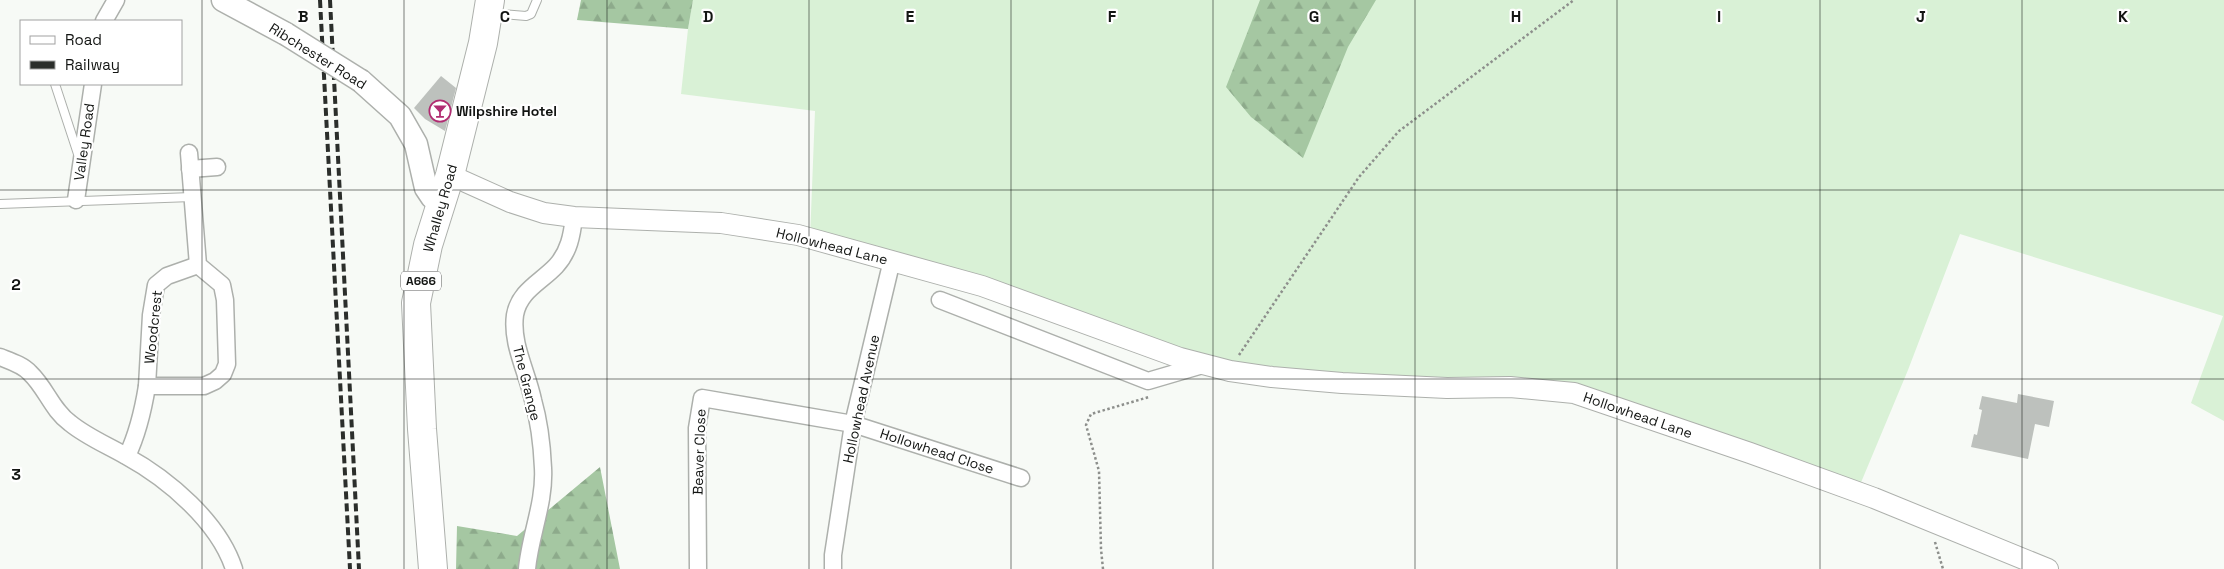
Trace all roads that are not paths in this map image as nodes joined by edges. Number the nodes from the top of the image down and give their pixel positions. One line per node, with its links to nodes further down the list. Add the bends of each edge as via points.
1 (116, 0): 5 (street)
2 (222, 0): 14 (main road, Ribchester Road, bridge, via 362,80 400,116 416,144 426,188)
3 (537, 0): 4 (lane, via 531,14 526,16)
4 (489, 6): 10 (highway, Whalley Road / A666)
5 (105, 20)
6 (55, 85): 8 (lane)
7 (93, 85): 8 (street, Valley Road)
8 (81, 163): 12 (street, Valley Road)
9 (217, 167): 11 (street, via 190,161)
10 (450, 175): 14 (highway, Whalley Road / A666); 15 (street, Hollowhead Lane, via 510,202 544,213)
11 (192, 196): 12 (lane); 17 (street)
12 (76, 200): 13 (lane)
13 (0, 204)
14 (442, 204): 26 (highway, Whalley Road / A666, via 428,245 416,303)
15 (574, 217): 16 (street, Hollowhead Lane, via 721,223 798,235); 27 (street, The Grange, via 571,241 562,257 524,294 515,312 514,332 533,399 544,469 541,507 529,547)
16 (892, 260): 20 (street, Hollowhead Lane, via 982,286 1180,358); 22 (street, Hollowhead Avenue)
17 (198, 265): 21 (street, Woodcrest, via 167,276 156,286); 21 (street, via 222,286 227,364 223,374 204,386)
18 (940, 300): 20 (street, via 1148,381)
19 (0, 357): 23 (street, via 30,372 69,423)
20 (1206, 364): 30 (street, Hollowhead Lane, via 1272,377 1342,383 1510,387 1574,393 1874,498)
21 (147, 386): 23 (street, Woodcrest, via 143,414)
22 (853, 424): 24 (street, Hollowhead Close); 28 (street, Beaver Close, via 702,398 697,428); 29 (street, Hollowhead Avenue)
23 (127, 456): 25 (street, via 172,488 206,520 224,543)
24 (1021, 478)
25 (234, 569)
26 (433, 569)
27 (527, 569)
28 (698, 569)
29 (833, 569)
30 (2048, 569)

